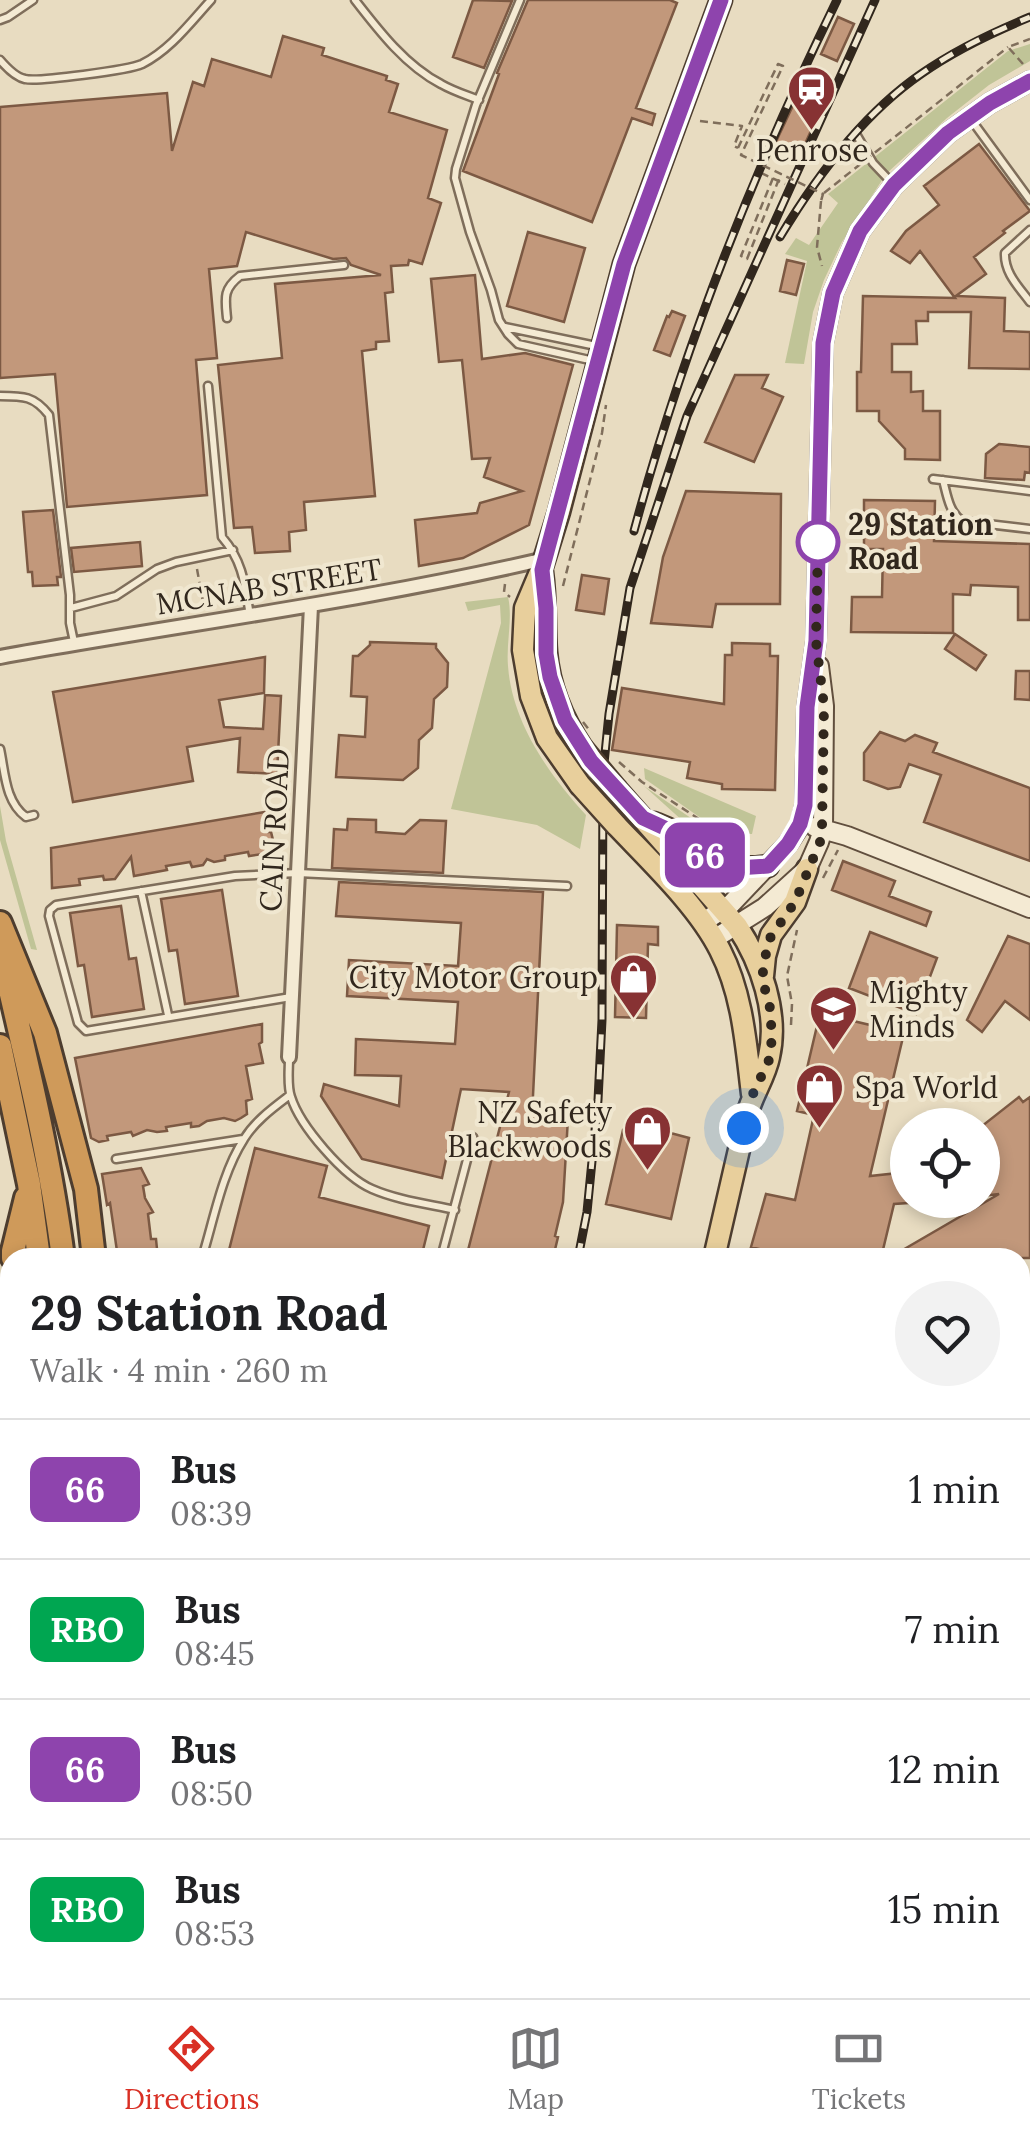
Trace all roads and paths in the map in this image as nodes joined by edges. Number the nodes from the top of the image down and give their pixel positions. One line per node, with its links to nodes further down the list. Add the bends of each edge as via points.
1 (34, 0): 6 (lane)
2 (211, 0): 9 (lane, via 169,46 124,70 25,79)
3 (355, 0): 11 (lane, via 418,68)
4 (520, 0): 11 (lane)
5 (721, 0): 28 (main road, via 633,236)
6 (0, 20)
7 (1030, 39): 8 (path)
8 (1008, 47): 10 (path); 20 (path, bridge)
9 (0, 60)
10 (1026, 73): 12 (main road)
11 (479, 100): 27 (lane, via 454,178)
12 (969, 117): 19 (main road); 21 (lane)
13 (700, 121): 16 (path, bridge, via 742,126 738,148 778,64 783,66 741,155)
14 (856, 134): 19 (lane)
15 (761, 173): 17 (path)
16 (781, 174): 17 (path, bridge, via 747,258 742,256); 20 (path, bridge)
17 (772, 178): 18 (path)
18 (786, 184)
19 (894, 185): 44 (main road, via 846,261 823,343)
20 (823, 194): 24 (path, bridge, via 817,247)
21 (1030, 200)
22 (1030, 230): 25 (lane, via 1004,260)
23 (344, 265): 26 (lane, via 240,276 225,298)
24 (822, 266)
25 (1030, 302)
26 (227, 318)
27 (504, 326): 28 (lane); 28 (lane, via 518,344)
28 (600, 355): 38 (main road)
29 (208, 386): 36 (lane, via 222,537)
30 (0, 396): 42 (lane, via 29,398 50,415)
31 (606, 404): 39 (path)
32 (933, 479): 33 (lane)
33 (943, 480): 34 (lane); 35 (lane, via 962,521)
34 (1030, 491)
35 (1030, 529)
36 (234, 550): 37 (lane); 43 (lane)
37 (195, 558): 40 (path); 42 (lane, via 157,569 116,596)
38 (543, 565): 41 (street, MCNAB STREET); 52 (main road, bridge, via 546,654 565,720); 66 (main road, bridge, via 522,632 524,667 547,738)
39 (561, 595)
40 (202, 602)
41 (311, 606): 43 (street, MCNAB STREET); 58 (street, CAIN ROAD)
42 (71, 608): 45 (lane)
43 (250, 616): 45 (street, MCNAB STREET)
44 (816, 641): 53 (main road); 54 (main road, via 824,706)
45 (74, 644): 46 (street, MCNAB STREET)
46 (0, 657)
47 (577, 713): 48 (path)
48 (583, 722)
49 (0, 749): 51 (lane, via 16,810)
50 (619, 762): 56 (path, via 736,843)
51 (34, 815)
52 (643, 818): 57 (main road, via 724,866); 63 (main road)
53 (800, 824): 54 (main road); 57 (main road)
54 (822, 828): 59 (main road); 62 (main road)
55 (838, 850): 59 (path)
56 (731, 858)
57 (768, 866): 63 (main road)
58 (298, 873): 60 (lane); 61 (lane); 69 (street, CAIN ROAD)
59 (814, 877): 63 (main road, via 765,907); 68 (main road, via 771,935)
60 (568, 886)
61 (141, 891): 70 (lane); 70 (lane, via 56,906 49,916 83,1030)
62 (1030, 908)
63 (730, 918): 66 (main road); 68 (main road)
64 (799, 922): 71 (path, via 787,976)
65 (0, 923): 84 (highway, via 45,1033 86,1189)
66 (708, 931): 75 (main road, via 741,1011)
67 (0, 946): 83 (highway)
68 (762, 978): 75 (main road, via 772,1038)
69 (292, 996): 70 (lane); 73 (street, CAIN ROAD)
70 (168, 1015)
71 (790, 1032)
72 (0, 1046): 79 (highway)
73 (289, 1057): 74 (lane)
74 (290, 1096): 77 (lane); 80 (lane, via 314,1136 356,1180 375,1191)
75 (752, 1096): 87 (main road)
76 (473, 1137): 80 (lane)
77 (244, 1138): 78 (lane); 85 (lane)
78 (116, 1159)
79 (29, 1184): 81 (highway); 82 (highway)
80 (455, 1210): 86 (lane)
81 (14, 1248)
82 (38, 1248)
83 (62, 1248)
84 (93, 1248)
85 (205, 1248)
86 (444, 1248)
87 (716, 1248)

